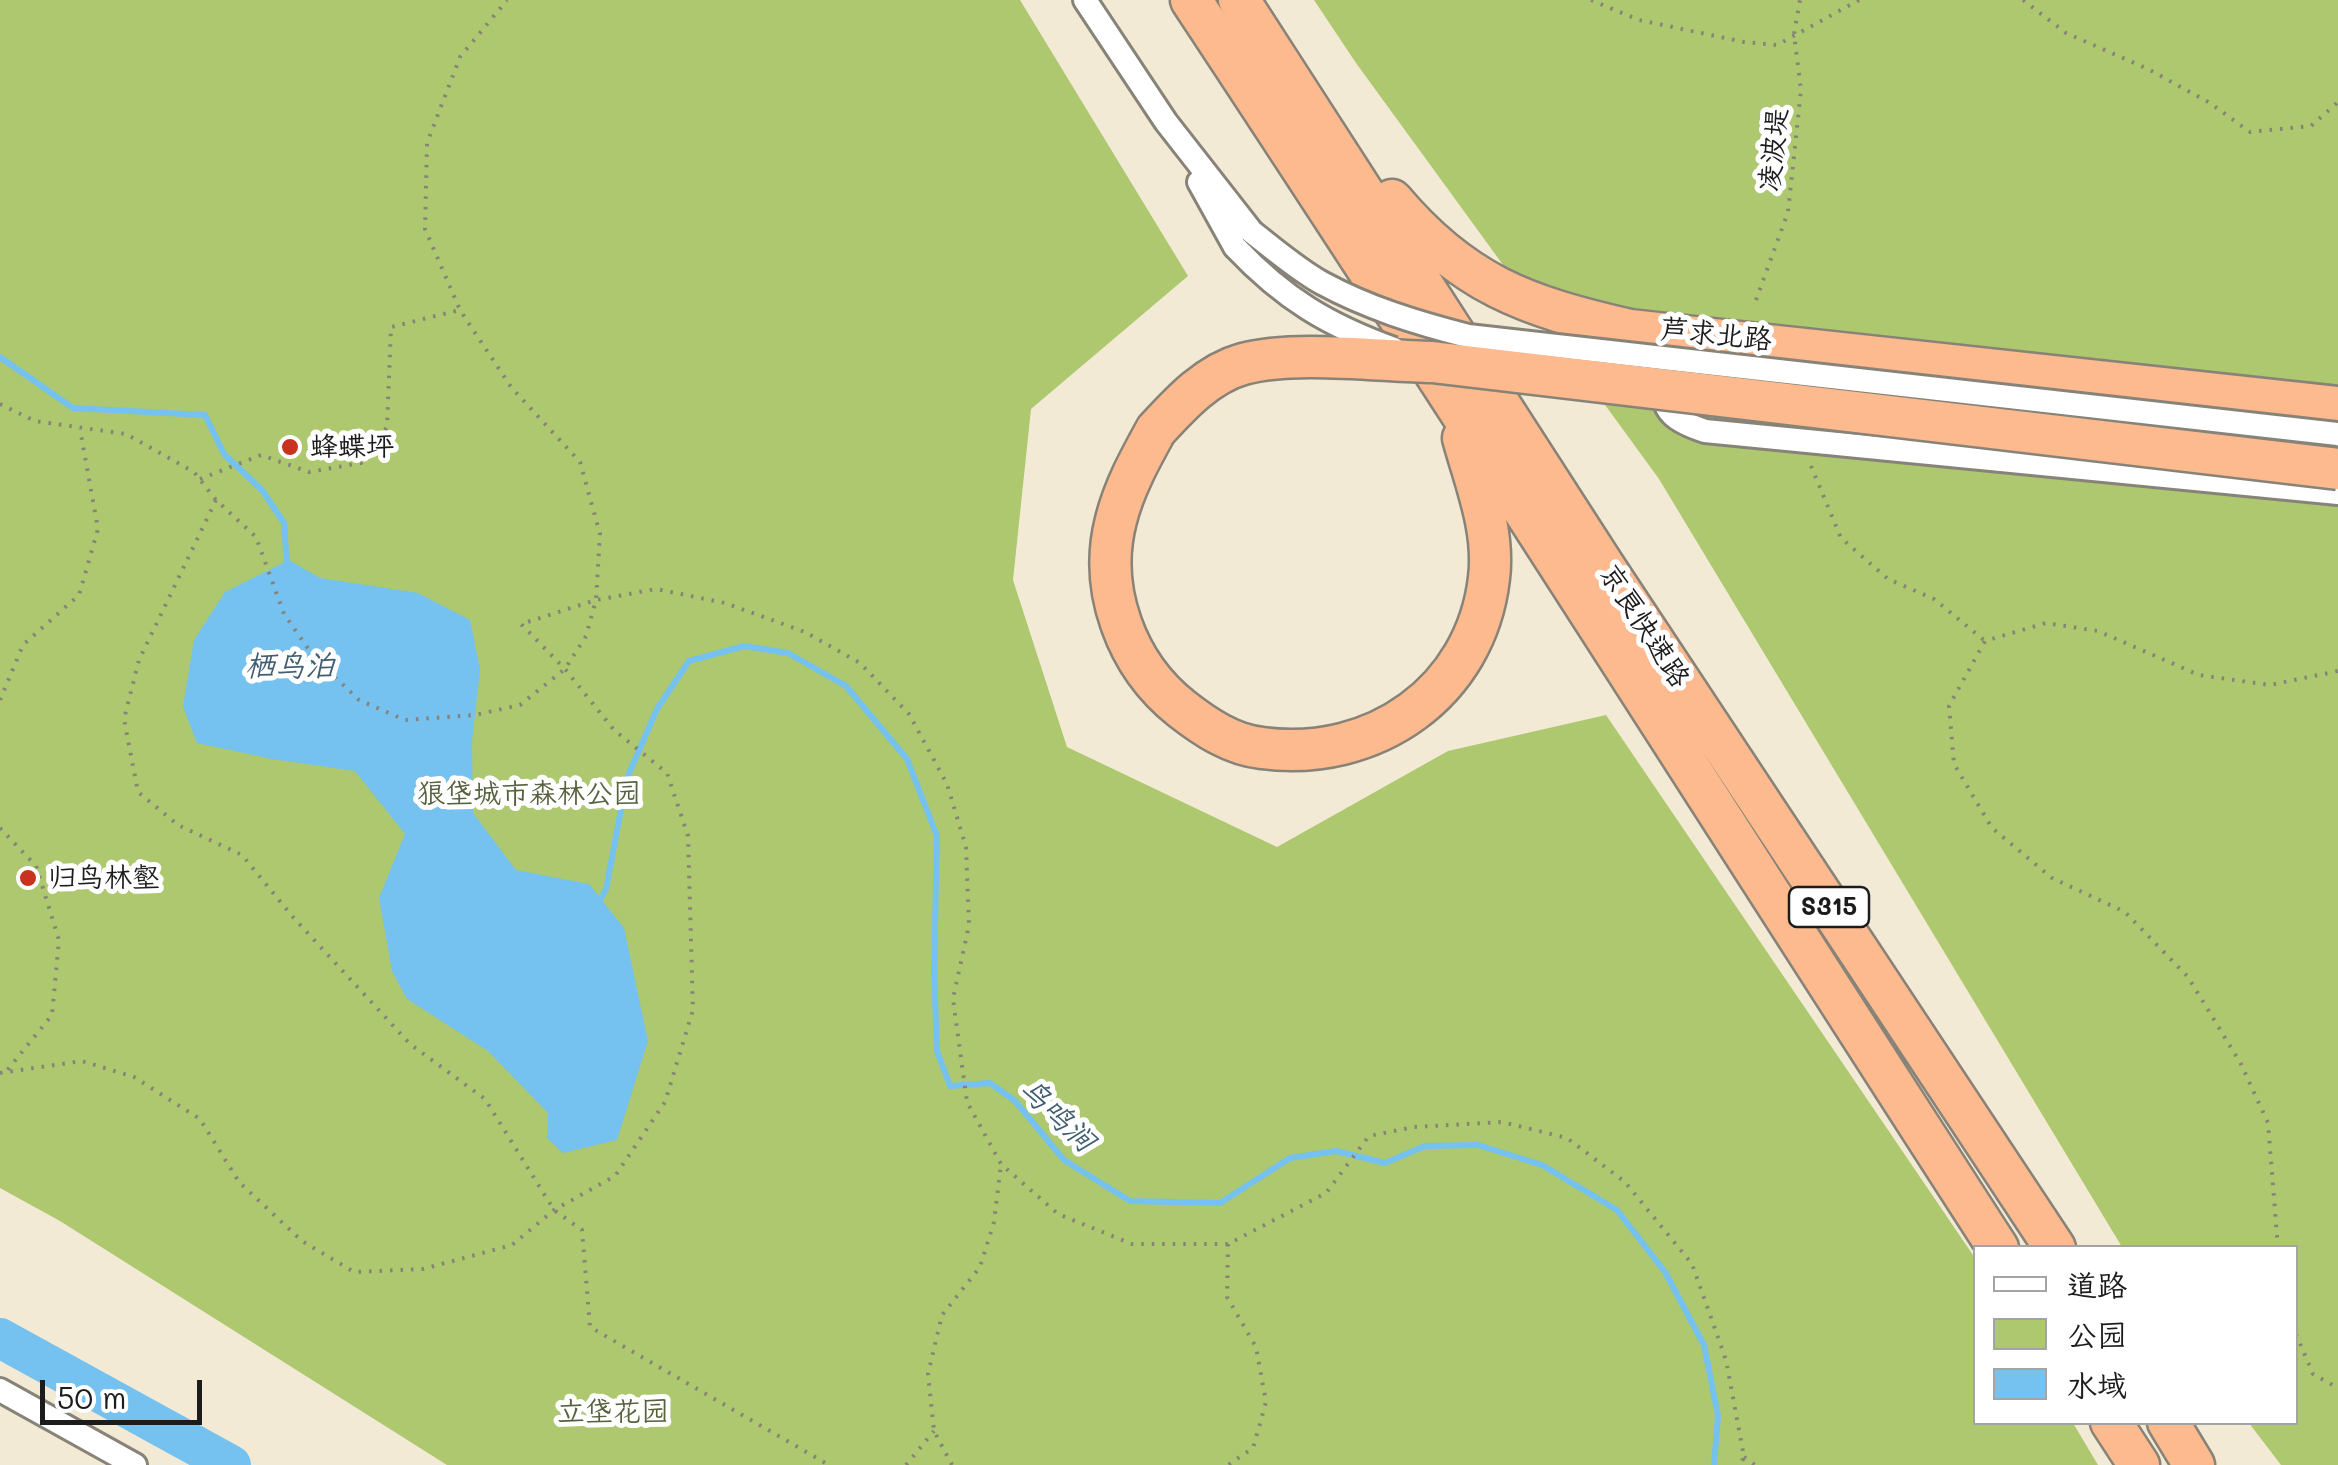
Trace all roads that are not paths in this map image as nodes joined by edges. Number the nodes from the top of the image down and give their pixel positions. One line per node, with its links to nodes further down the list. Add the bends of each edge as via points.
1 (1084, 0): 5 (street, 芦求北路)
2 (1191, 0): 7 (highway, 京良快速路)
3 (1239, 0): 4 (highway, 京良快速路)
4 (1312, 112): 6 (highway, via 1418,230 1459,267 1507,294 1630,330); 12 (highway, 京良快速路)
5 (1244, 240): 7 (street, 芦求北路, bridge, via 1265,279 1342,330); 9 (street, 芦求北路, bridge, via 1374,308 1468,336)
6 (1726, 340): 8 (highway); 11 (street, via 1677,354 1664,373 1662,397 1682,424)
7 (1440, 376): 7 (highway, bridge, via 1295,359 1242,364 1198,387 1156,430 1122,503 1111,556 1113,601 1130,646 1162,693 1208,730 1260,748 1312,749 1361,737 1404,719 1458,667 1480,624 1490,576 1487,523); 10 (highway, bridge); 12 (highway, 京良快速路)
8 (2338, 406)
9 (2338, 434)
10 (2338, 469)
11 (2338, 493)
12 (1586, 574): 13 (highway, 京良快速路 / S315); 14 (highway, 京良快速路 / S315)
13 (1996, 1245)
14 (2053, 1245)
15 (0, 1390): 18 (street)
16 (2114, 1425): 19 (highway)
17 (2170, 1425): 20 (highway)
18 (134, 1465)
19 (2139, 1465)
20 (2194, 1465)

